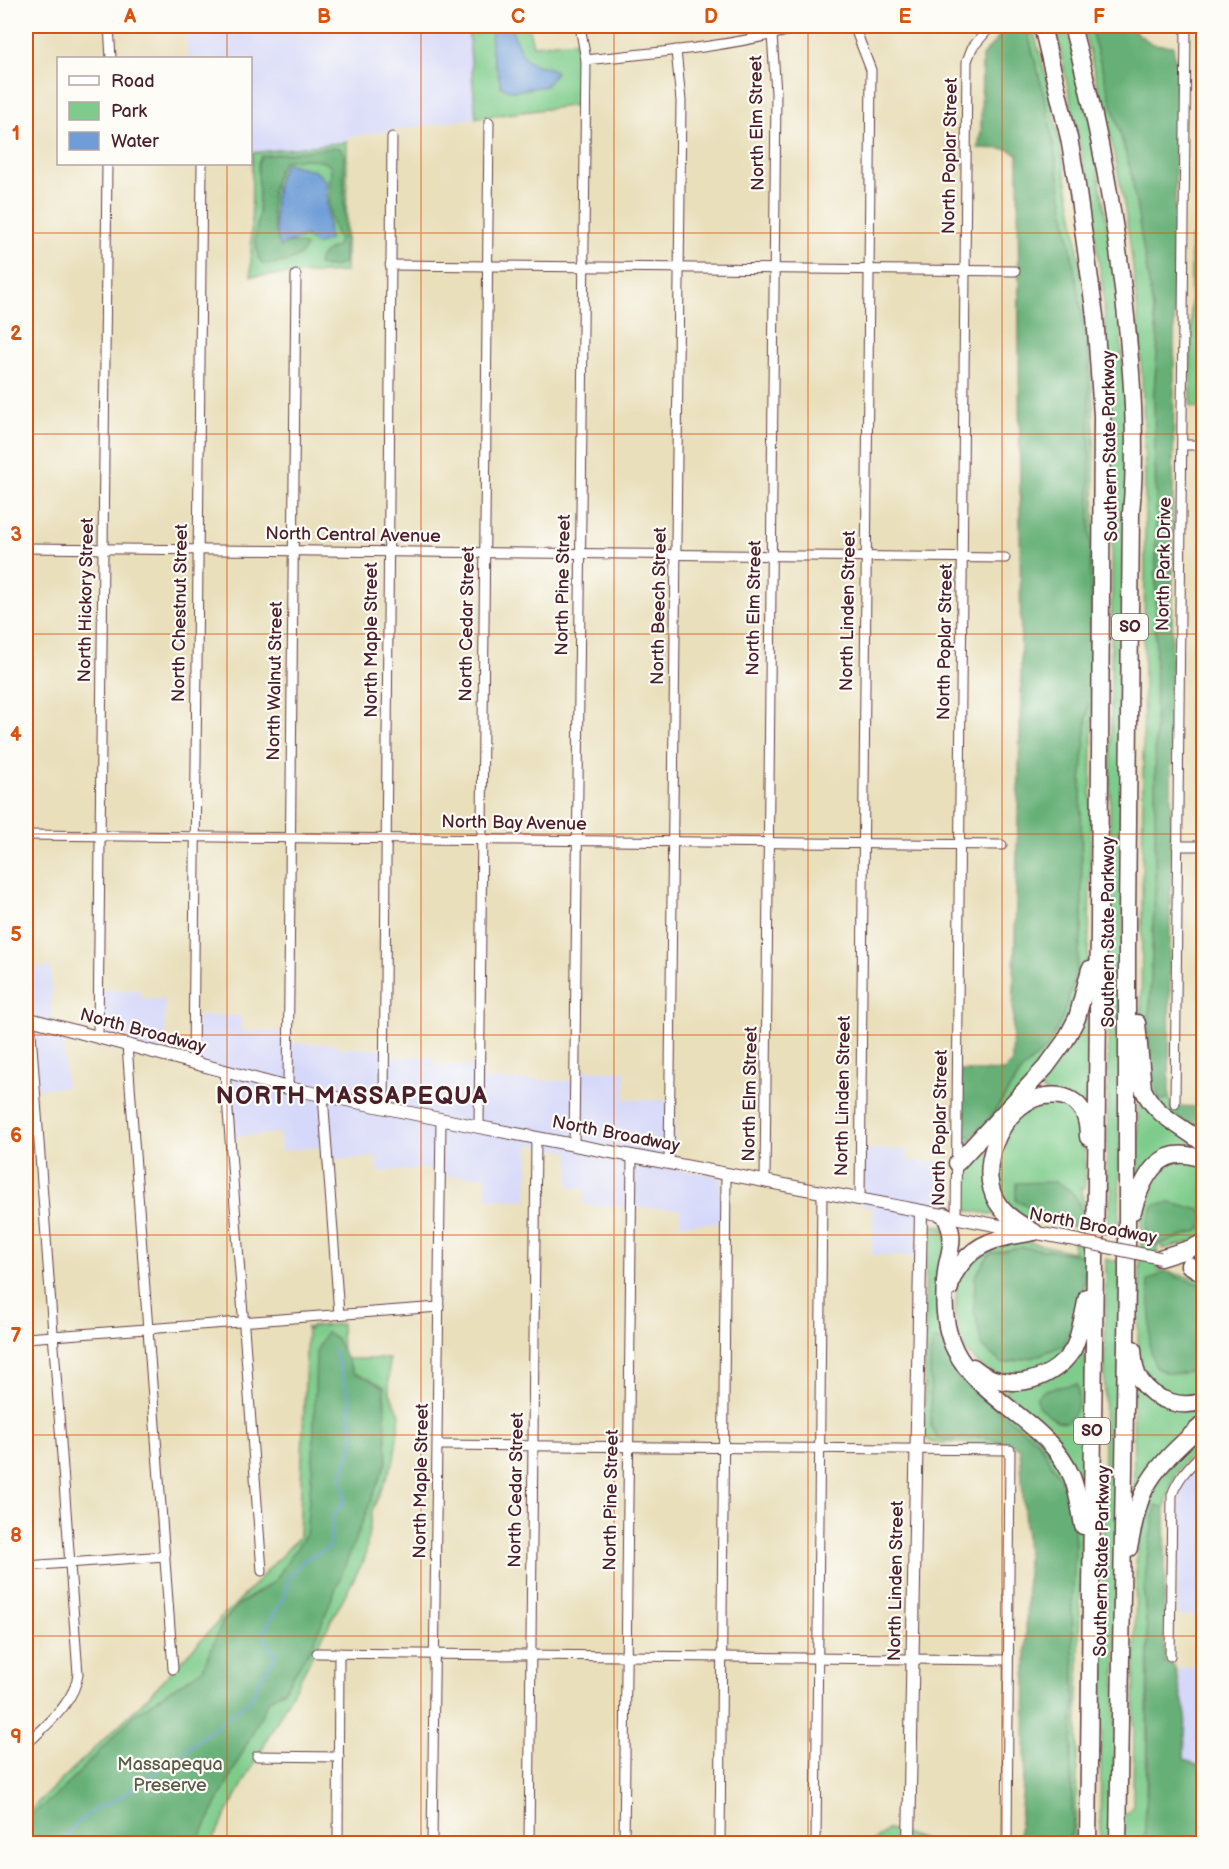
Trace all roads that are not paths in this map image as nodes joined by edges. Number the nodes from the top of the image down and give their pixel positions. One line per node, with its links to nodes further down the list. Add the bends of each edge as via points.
1 (109, 26): 11 (street)
2 (580, 26): 12 (street, North Pine Street)
3 (805, 26): 9 (street)
4 (854, 26): 22 (street, North Linden Street, via 871,70)
5 (991, 26): 23 (street, North Poplar Street, via 972,48 968,66)
6 (1042, 26): 55 (highway, Southern State Parkway / SO, via 1076,178 1095,316 1102,415)
7 (1072, 26): 54 (highway, Southern State Parkway / SO, via 1097,122 1111,198 1131,366 1134,486)
8 (1186, 26): 26 (street, North Park Drive)
9 (772, 35): 10 (street); 21 (street, North Elm Street, via 776,93)
10 (676, 50): 12 (street); 20 (street, North Beech Street, via 681,101)
11 (111, 57)
12 (586, 60): 19 (street, North Pine Street)
13 (489, 122): 18 (street, North Cedar Street)
14 (392, 137): 17 (street, North Maple Street)
15 (106, 165): 29 (street, North Hickory Street)
16 (202, 165): 30 (street, North Chestnut Street)
17 (390, 265): 18 (street); 32 (street, North Maple Street)
18 (488, 266): 19 (street); 33 (street, North Cedar Street)
19 (583, 267): 20 (street); 34 (street, North Pine Street)
20 (679, 267): 21 (street); 35 (street, North Beech Street)
21 (774, 268): 22 (street); 36 (street, North Elm Street)
22 (870, 269): 23 (street); 37 (street, North Linden Street)
23 (965, 270): 24 (street); 38 (street, North Poplar Street)
24 (1015, 271)
25 (296, 275): 31 (street, North Walnut Street)
26 (1182, 445): 27 (street); 52 (street, North Park Drive)
27 (1203, 446)
28 (26, 548): 29 (street, North Central Avenue)
29 (103, 549): 30 (street, North Central Avenue); 41 (street, North Hickory Street)
30 (197, 550): 31 (street, North Central Avenue); 42 (street, North Chestnut Street)
31 (293, 551): 32 (street, North Central Avenue); 43 (street, North Walnut Street)
32 (388, 552): 33 (street, North Central Avenue); 44 (street, North Maple Street)
33 (484, 553): 34 (street, North Central Avenue); 45 (street, North Cedar Street)
34 (580, 554): 35 (street, North Central Avenue); 46 (street, North Pine Street)
35 (676, 555): 36 (street, North Central Avenue); 47 (street, North Beech Street)
36 (772, 556): 37 (street, North Central Avenue); 48 (street, North Elm Street)
37 (867, 557): 38 (street, North Central Avenue); 49 (street, North Linden Street)
38 (963, 558): 39 (street, North Central Avenue); 50 (street, North Poplar Street)
39 (1005, 558)
40 (26, 835): 41 (street, North Bay Avenue)
41 (100, 836): 42 (street, North Bay Avenue); 57 (street, North Hickory Street)
42 (195, 837): 43 (street, North Bay Avenue); 59 (street, North Chestnut Street)
43 (290, 838): 44 (street, North Bay Avenue); 61 (street, North Walnut Street)
44 (386, 838): 45 (street, North Bay Avenue); 64 (street, North Maple Street)
45 (482, 840): 46 (street, North Bay Avenue); 66 (street, North Cedar Street)
46 (577, 841): 47 (street, North Bay Avenue); 69 (street, North Pine Street)
47 (673, 841): 48 (street, North Bay Avenue); 72 (street, North Beech Street)
48 (768, 843): 49 (street, North Bay Avenue); 75 (street, North Elm Street)
49 (864, 844): 50 (street, North Bay Avenue); 77 (street, North Linden Street)
50 (960, 845): 51 (street, North Bay Avenue); 73 (street, North Poplar Street)
51 (1002, 845)
52 (1178, 846): 53 (street); 63 (street, North Park Drive)
53 (1203, 846)
54 (1127, 920): 68 (highway, via 1143,1089 1168,1120); 82 (highway, Southern State Parkway / SO)
55 (1099, 927): 73 (highway, via 1086,989 1065,1041 1046,1067); 80 (highway, Southern State Parkway / SO)
56 (28, 1019): 57 (main road, North Broadway); 92 (street)
57 (98, 1037): 58 (main road, North Broadway)
58 (127, 1045): 59 (main road, North Broadway); 91 (street)
59 (193, 1063): 60 (main road, North Broadway)
60 (225, 1071): 61 (main road, North Broadway); 90 (street)
61 (288, 1088): 62 (main road, North Broadway)
62 (323, 1095): 64 (main road, North Broadway); 89 (street)
63 (1175, 1103)
64 (384, 1107): 65 (main road, North Broadway)
65 (441, 1119): 66 (main road, North Broadway); 88 (street, North Maple Street)
66 (479, 1127): 67 (main road, North Broadway)
67 (536, 1138): 69 (main road, North Broadway); 97 (street, North Cedar Street)
68 (1203, 1144)
69 (574, 1145): 70 (main road, North Broadway)
70 (632, 1156): 72 (main road, North Broadway); 98 (street, North Pine Street)
71 (1203, 1160): 82 (highway, via 1184,1154 1167,1157 1149,1171 1138,1191)
72 (669, 1163): 74 (main road, North Broadway)
73 (957, 1163): 79 (street, North Poplar Street)
74 (726, 1174): 75 (main road, North Broadway); 99 (street)
75 (765, 1181): 76 (main road, North Broadway)
76 (822, 1192): 77 (main road, North Broadway); 100 (street)
77 (860, 1199): 78 (main road, North Broadway)
78 (921, 1211): 79 (main road, North Broadway); 101 (main road, North Linden Street)
79 (950, 1217): 81 (main road, North Broadway); 107 (highway, via 945,1307 949,1335 965,1367 981,1385 1035,1428 1065,1464 1080,1503)
80 (1094, 1218): 81 (highway, via 1083,1112 1064,1097 1040,1097 1010,1116 989,1165 998,1203 1006,1214); 86 (highway, Southern State Parkway / SO)
81 (1034, 1232): 84 (main road, North Broadway, bridge); 86 (highway, via 979,1245 954,1275 949,1297 952,1331 964,1358 981,1373 1004,1383 1019,1383 1047,1373 1062,1362 1073,1350)
82 (1127, 1235): 87 (highway, Southern State Parkway / SO)
83 (1203, 1242): 84 (highway)
84 (1160, 1258): 85 (main road, North Broadway)
85 (1199, 1269)
86 (1093, 1274): 107 (highway, Southern State Parkway / SO)
87 (1127, 1281): 94 (highway, via 1135,1366 1140,1381 1157,1397 1174,1404); 108 (highway, Southern State Parkway / SO)
88 (439, 1307): 89 (street); 96 (street, North Maple Street)
89 (339, 1314): 90 (street)
90 (243, 1322): 91 (street); 106 (street)
91 (148, 1329): 92 (street); 103 (street)
92 (52, 1336): 93 (street); 104 (street)
93 (26, 1338)
94 (1203, 1401)
95 (1203, 1423): 108 (highway, via 1170,1455 1144,1490)
96 (438, 1445): 97 (street); 111 (street, North Maple Street)
97 (533, 1445): 98 (street); 112 (street, North Cedar Street)
98 (628, 1446): 99 (street); 113 (street, North Pine Street)
99 (724, 1447): 100 (street); 115 (street)
100 (820, 1448): 101 (street); 116 (street)
101 (916, 1449): 117 (main road, North Linden Street); 118 (street, via 1010,1450)
102 (1203, 1451): 114 (street, via 1184,1472 1172,1495)
103 (165, 1556): 104 (street); 119 (street)
104 (70, 1563): 105 (street); 121 (street, via 78,1674 75,1688)
105 (26, 1566)
106 (262, 1571)
107 (1091, 1588): 120 (highway, Southern State Parkway / SO)
108 (1120, 1593): 124 (highway, Southern State Parkway / SO)
109 (318, 1653): 110 (street)
110 (339, 1653): 111 (street); 123 (street)
111 (436, 1654): 112 (street); 126 (street, North Maple Street)
112 (531, 1655): 113 (street); 127 (street, North Cedar Street)
113 (626, 1656): 115 (street); 128 (street, North Pine Street)
114 (1170, 1656)
115 (722, 1657): 116 (street); 129 (street)
116 (818, 1658): 117 (street); 130 (street)
117 (913, 1659): 118 (street); 131 (main road, North Linden Street)
118 (1008, 1660): 132 (street)
119 (173, 1669)
120 (1090, 1705): 133 (highway); 134 (highway, Southern State Parkway / SO)
121 (26, 1745)
122 (257, 1756): 123 (street)
123 (339, 1757): 125 (street)
124 (1118, 1803): 135 (highway, Southern State Parkway / SO); 136 (highway)
125 (338, 1844)
126 (432, 1844)
127 (529, 1844)
128 (624, 1844)
129 (720, 1844)
130 (816, 1844)
131 (909, 1844)
132 (1007, 1844)
133 (1080, 1844)
134 (1088, 1844)
135 (1118, 1844)
136 (1124, 1844)

